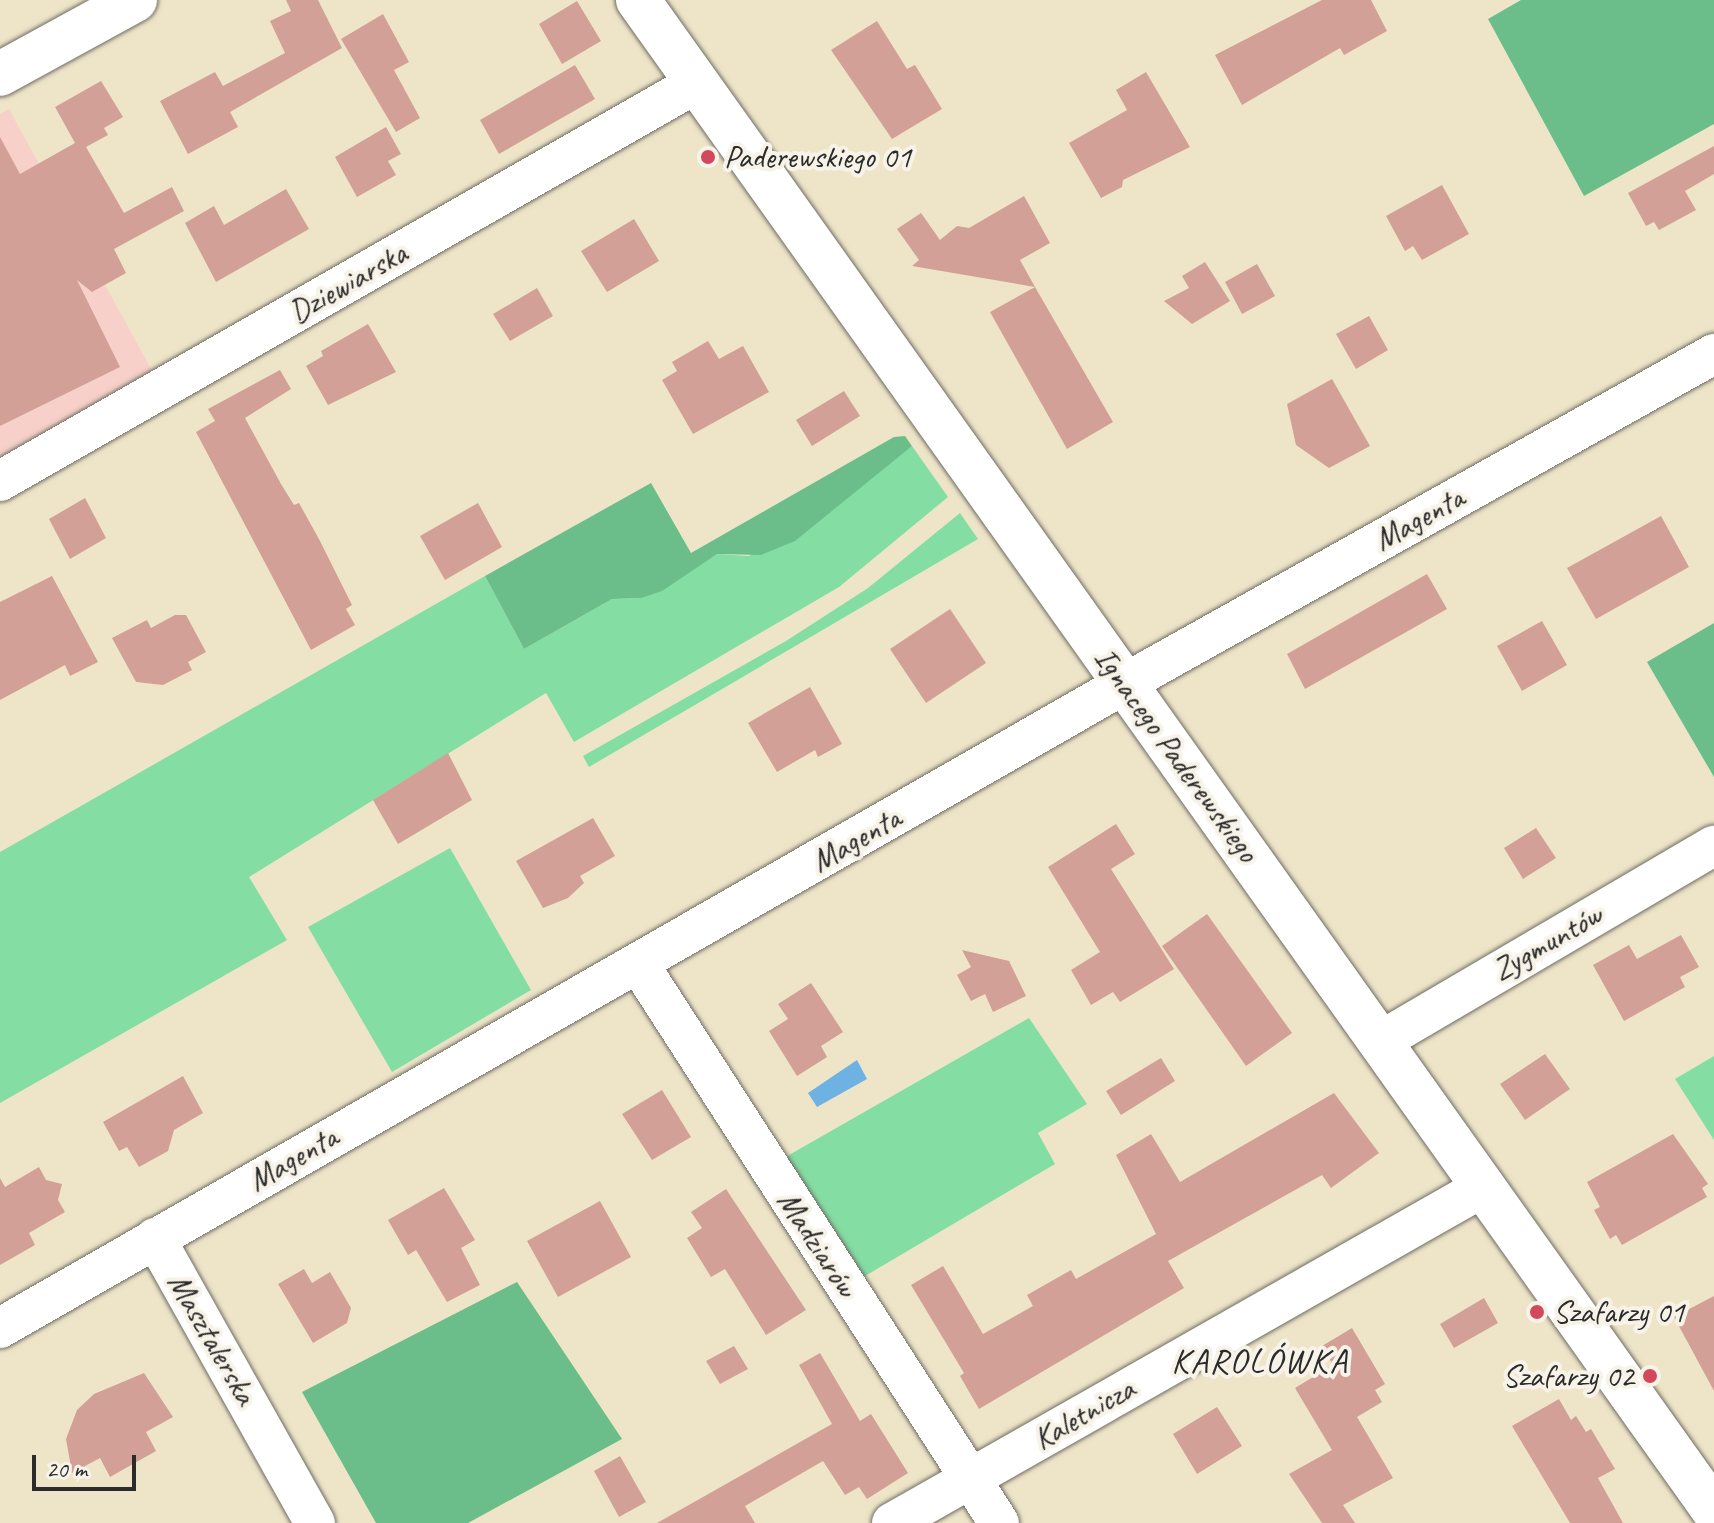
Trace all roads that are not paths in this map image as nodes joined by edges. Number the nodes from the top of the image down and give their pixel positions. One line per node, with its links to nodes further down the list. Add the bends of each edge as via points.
1 (135, 0): 3 (street)
2 (638, 0): 4 (street, Ignacego Paderewskiego)
3 (0, 74)
4 (695, 84): 6 (street, Dziewiarska); 7 (street, Ignacego Paderewskiego)
5 (1714, 354): 7 (street, Magenta)
6 (0, 481)
7 (1126, 685): 9 (street, Magenta); 10 (street, Ignacego Paderewskiego)
8 (1714, 846): 10 (street, Zygmuntów)
9 (638, 963): 12 (street, Magenta); 14 (street, Madziarów, via 783,1194)
10 (1381, 1041): 11 (street, Ignacego Paderewskiego)
11 (1485, 1186): 14 (street, Kaletnicza); 15 (street, Ignacego Paderewskiego)
12 (155, 1238): 13 (street, Magenta); 16 (street, Masztalerska)
13 (0, 1328)
14 (972, 1478): 17 (street, Kaletnicza); 18 (street, Madziarów)
15 (1714, 1511)
16 (315, 1523)
17 (892, 1523)
18 (999, 1523)

